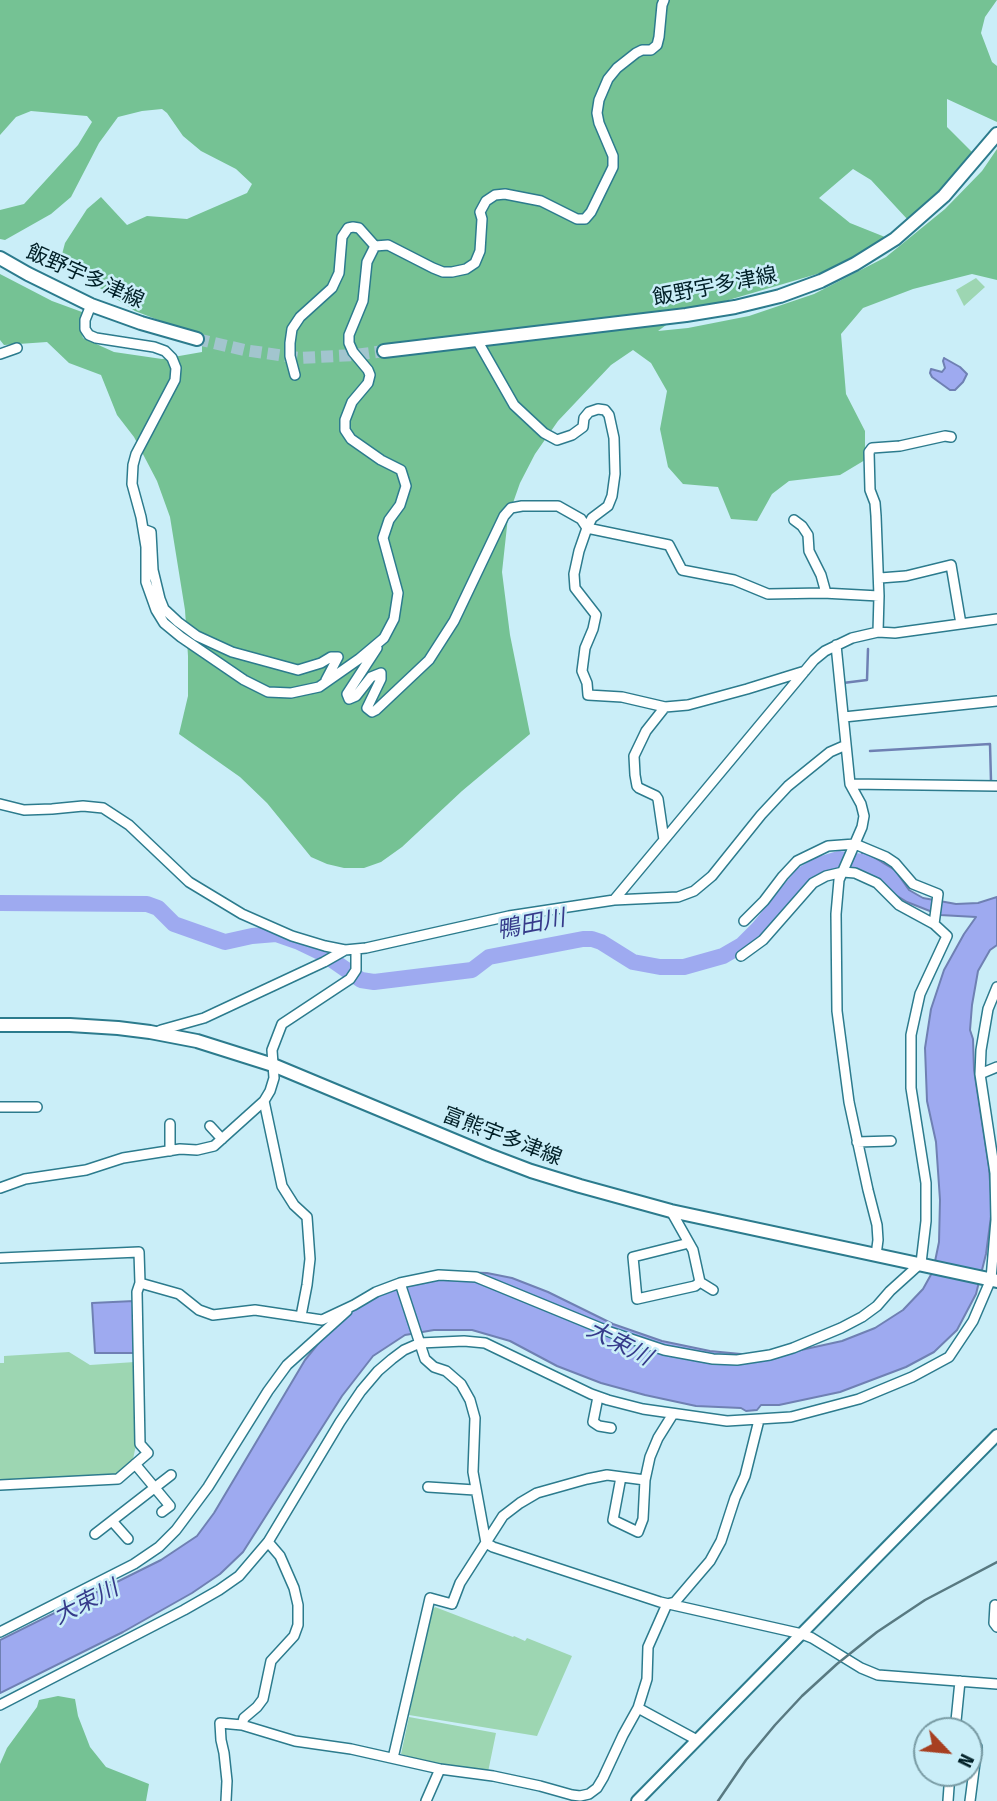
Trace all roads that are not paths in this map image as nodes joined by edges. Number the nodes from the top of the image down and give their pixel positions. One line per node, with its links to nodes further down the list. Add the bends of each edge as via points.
1 (664, 0): 3 (street, via 657,45 636,53 617,68 598,100 599,123 613,167 585,219 541,201 495,195 480,212 481,251 475,263 452,272 433,268 388,245)
2 (997, 134): 7 (main road, 飯野宇多津線, via 921,218 874,253 821,281 780,296 686,316)
3 (375, 246): 11 (street, via 359,228 348,228 342,237 339,273 332,288 292,329 290,356); 22 (street, via 367,262 363,301 349,335 349,343 370,375 352,402 345,429 351,439 401,470 406,486 383,538 398,593 394,619)
4 (0, 258): 5 (main road, 飯野宇多津線)
5 (91, 305): 6 (main road, 飯野宇多津線); 15 (street, via 85,320 89,335 165,351 176,368 175,380 133,465 132,484)
6 (197, 339)
7 (477, 340): 9 (main road, 飯野宇多津線); 14 (street, via 514,405 544,433 557,440 583,427 589,412 598,409 609,415 615,474 612,496)
8 (17, 348): 10 (street)
9 (384, 351)
10 (0, 354)
11 (295, 375)
12 (951, 437): 16 (street, via 869,452)
13 (794, 520): 17 (street, via 808,535 808,551)
14 (587, 527): 17 (street, via 669,545 682,570 734,580 768,594); 22 (street, via 558,506 511,508 429,660 372,712 367,708 381,673 370,677 356,696 349,699 347,694); 27 (street, via 574,574 575,588 596,615 582,671 588,695)
15 (143, 529): 25 (street, via 146,582 164,623 202,653 268,692 291,693); 25 (street, via 151,532 160,599 178,622 232,652 298,670 338,657)
16 (880, 578): 18 (street); 20 (street, via 951,565)
17 (826, 593): 18 (street)
18 (879, 596): 21 (street)
19 (997, 619): 20 (street)
20 (961, 624): 21 (street)
21 (878, 632): 23 (street)
22 (384, 638): 25 (street)
23 (836, 645): 24 (street); 28 (street)
24 (805, 671): 27 (street, via 688,705); 33 (street)
25 (323, 684)
26 (997, 701): 28 (street)
27 (665, 707): 33 (street, via 634,756 637,786 659,799)
28 (844, 717): 29 (street)
29 (846, 746): 30 (street); 36 (street, via 831,752 788,786 694,891 678,897)
30 (850, 783): 31 (street); 34 (street, via 864,816)
31 (997, 786)
32 (0, 804): 39 (street, via 23,810 103,808 129,825 189,882 242,914 292,936)
33 (664, 840): 36 (street)
34 (855, 844): 35 (street); 37 (street, via 828,846 797,861); 38 (street, via 895,863 914,884 938,894)
35 (843, 872): 38 (street, via 877,883 899,905); 41 (street, via 813,883 763,940); 55 (street, via 836,914 837,1011)
36 (614, 901): 40 (street, via 509,916)
37 (744, 921)
38 (934, 924): 62 (street, via 947,936 920,994 911,1035 911,1088 926,1183)
39 (345, 950): 40 (street); 44 (street, via 204,1018)
40 (356, 950): 45 (street, via 353,974 282,1024 272,1050)
41 (741, 956)
42 (997, 987): 47 (street, via 988,1009)
43 (0, 1025): 44 (main road, 富熊宇多津線, via 70,1024)
44 (155, 1033): 45 (main road, 富熊宇多津線)
45 (273, 1065): 48 (street, via 274,1078); 58 (main road, 富熊宇多津線, via 531,1171)
46 (997, 1067): 47 (street)
47 (980, 1074): 63 (street, via 995,1173)
48 (264, 1101): 53 (street); 69 (street, via 282,1186 307,1217 310,1259)
49 (0, 1107): 50 (street)
50 (37, 1107)
51 (170, 1124): 56 (street)
52 (210, 1126): 53 (street)
53 (222, 1139): 56 (street, via 197,1150)
54 (891, 1140): 55 (street)
55 (857, 1142): 60 (street, via 877,1225)
56 (170, 1151): 57 (street)
57 (0, 1188)
58 (671, 1211): 59 (street); 60 (main road, 富熊宇多津線)
59 (689, 1243): 64 (street); 64 (street, via 633,1257 637,1299)
60 (876, 1255): 62 (main road, 富熊宇多津線)
61 (0, 1258): 65 (street, via 139,1252)
62 (922, 1263): 63 (main road, 富熊宇多津線); 66 (street, via 862,1317 771,1356 737,1360 664,1350 476,1277 439,1275)
63 (991, 1279): 73 (street, via 974,1321 949,1357 859,1399 791,1417)
64 (699, 1282): 67 (street)
65 (140, 1283): 69 (street, via 179,1294 213,1315 255,1310); 76 (street, via 140,1444 148,1453)
66 (401, 1284): 68 (street); 70 (street)
67 (713, 1290)
68 (354, 1305): 69 (street, via 322,1320); 93 (street, via 287,1365 208,1488 159,1547)
69 (301, 1316)
70 (419, 1340): 71 (street, via 485,1343); 83 (street, via 425,1359 461,1384 470,1401 475,1418); 88 (street, via 378,1371 361,1391)
71 (598, 1397): 72 (street); 74 (street, via 593,1422)
72 (673, 1414): 73 (street); 79 (street, via 658,1438)
73 (759, 1420): 90 (street, via 721,1541 675,1602)
74 (611, 1428)
75 (997, 1436): 94 (street)
76 (135, 1464): 80 (street, via 118,1479); 81 (street)
77 (171, 1475): 81 (street)
78 (621, 1477): 79 (street); 79 (street, via 613,1520 638,1532); 89 (street, via 607,1475 537,1493 503,1516)
79 (645, 1480)
80 (0, 1485)
81 (155, 1487): 84 (street, via 170,1506); 85 (street)
82 (428, 1487): 83 (street)
83 (475, 1490): 89 (street)
84 (162, 1512)
85 (112, 1521): 86 (street); 87 (street)
86 (95, 1534)
87 (128, 1539)
88 (268, 1542): 98 (street, via 239,1576 219,1590); 101 (street, via 280,1556 294,1588 298,1625 271,1661 263,1699)
89 (486, 1543): 90 (street); 103 (street, via 452,1604 430,1598)
90 (667, 1604): 94 (street); 99 (street, via 648,1647 647,1679)
91 (995, 1605): 92 (street)
92 (997, 1627)
93 (0, 1632)
94 (802, 1634): 96 (street, via 878,1675); 102 (street)
95 (997, 1678): 97 (street)
96 (960, 1681): 97 (street); 100 (street)
97 (997, 1684)
98 (0, 1705)
99 (638, 1708): 102 (street); 104 (street, via 603,1779 589,1794 572,1795)
100 (956, 1717)
101 (242, 1725): 103 (street, via 295,1741); 106 (street, via 220,1723)
102 (697, 1740): 105 (street)
103 (393, 1758): 104 (street)
104 (440, 1769): 107 (street)
105 (638, 1800)
106 (226, 1801)
107 (426, 1801)

